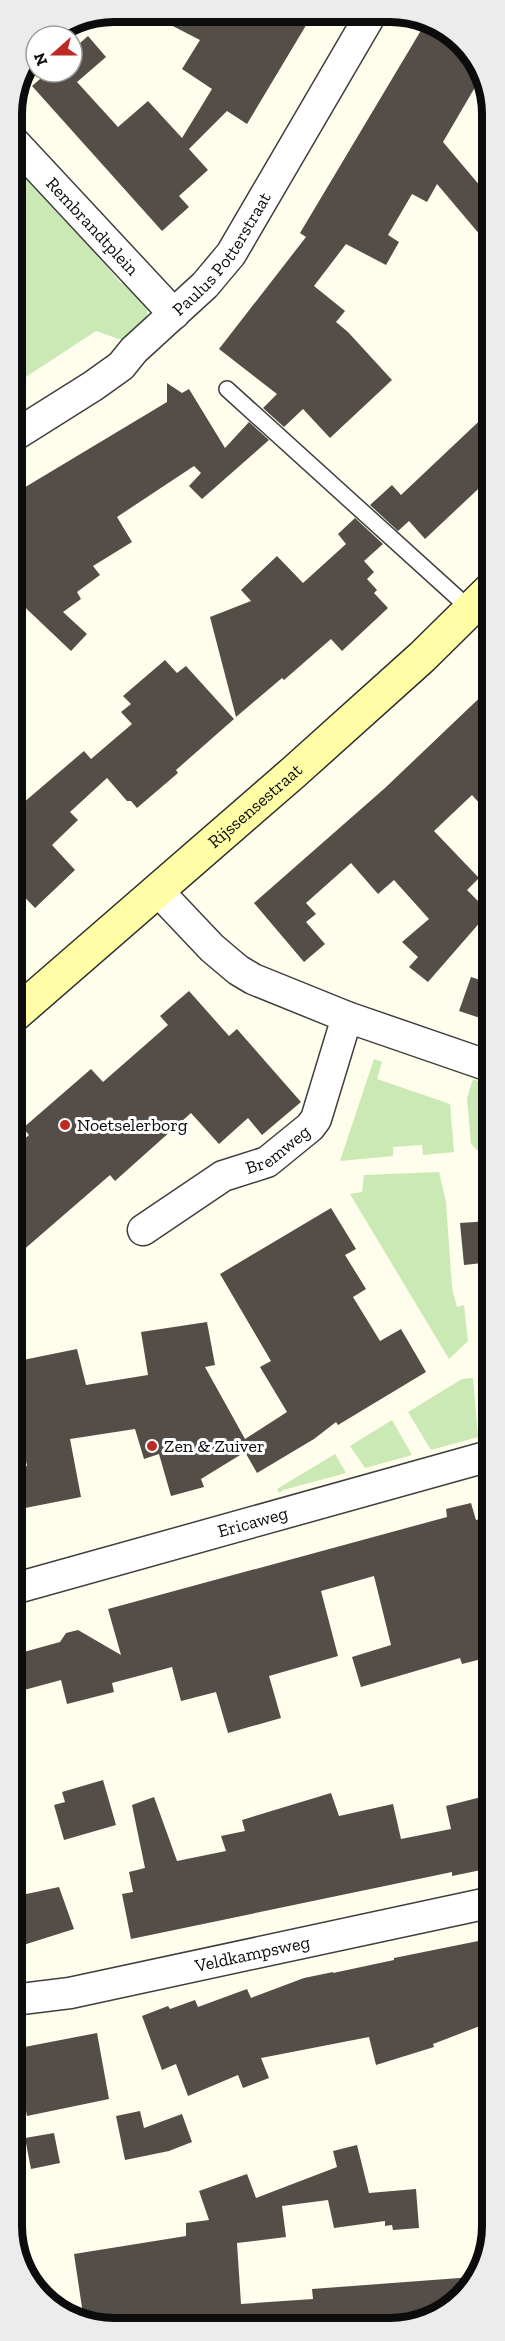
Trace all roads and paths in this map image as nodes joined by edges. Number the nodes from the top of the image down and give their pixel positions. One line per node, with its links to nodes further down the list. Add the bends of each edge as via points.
1 (366, 22): 3 (street, Paulus Potterstraat, via 231,254)
2 (23, 152): 3 (street, Rembrandtplein)
3 (174, 314): 5 (street, Paulus Potterstraat, via 121,366)
4 (227, 389): 6 (lane)
5 (23, 430)
6 (482, 599): 7 (main road, Rijssensestraat)
7 (158, 891): 8 (main road, Rijssensestraat); 9 (street, via 238,970)
8 (23, 1008)
9 (347, 1017): 10 (street); 11 (street, Bremweg, via 316,1119 310,1127 267,1162 223,1176)
10 (483, 1064)
11 (143, 1230)
12 (482, 1458): 13 (street, Ericaweg)
13 (22, 1586)
14 (482, 1904): 15 (street, Veldkampsweg, via 70,1993)
15 (22, 1999)

